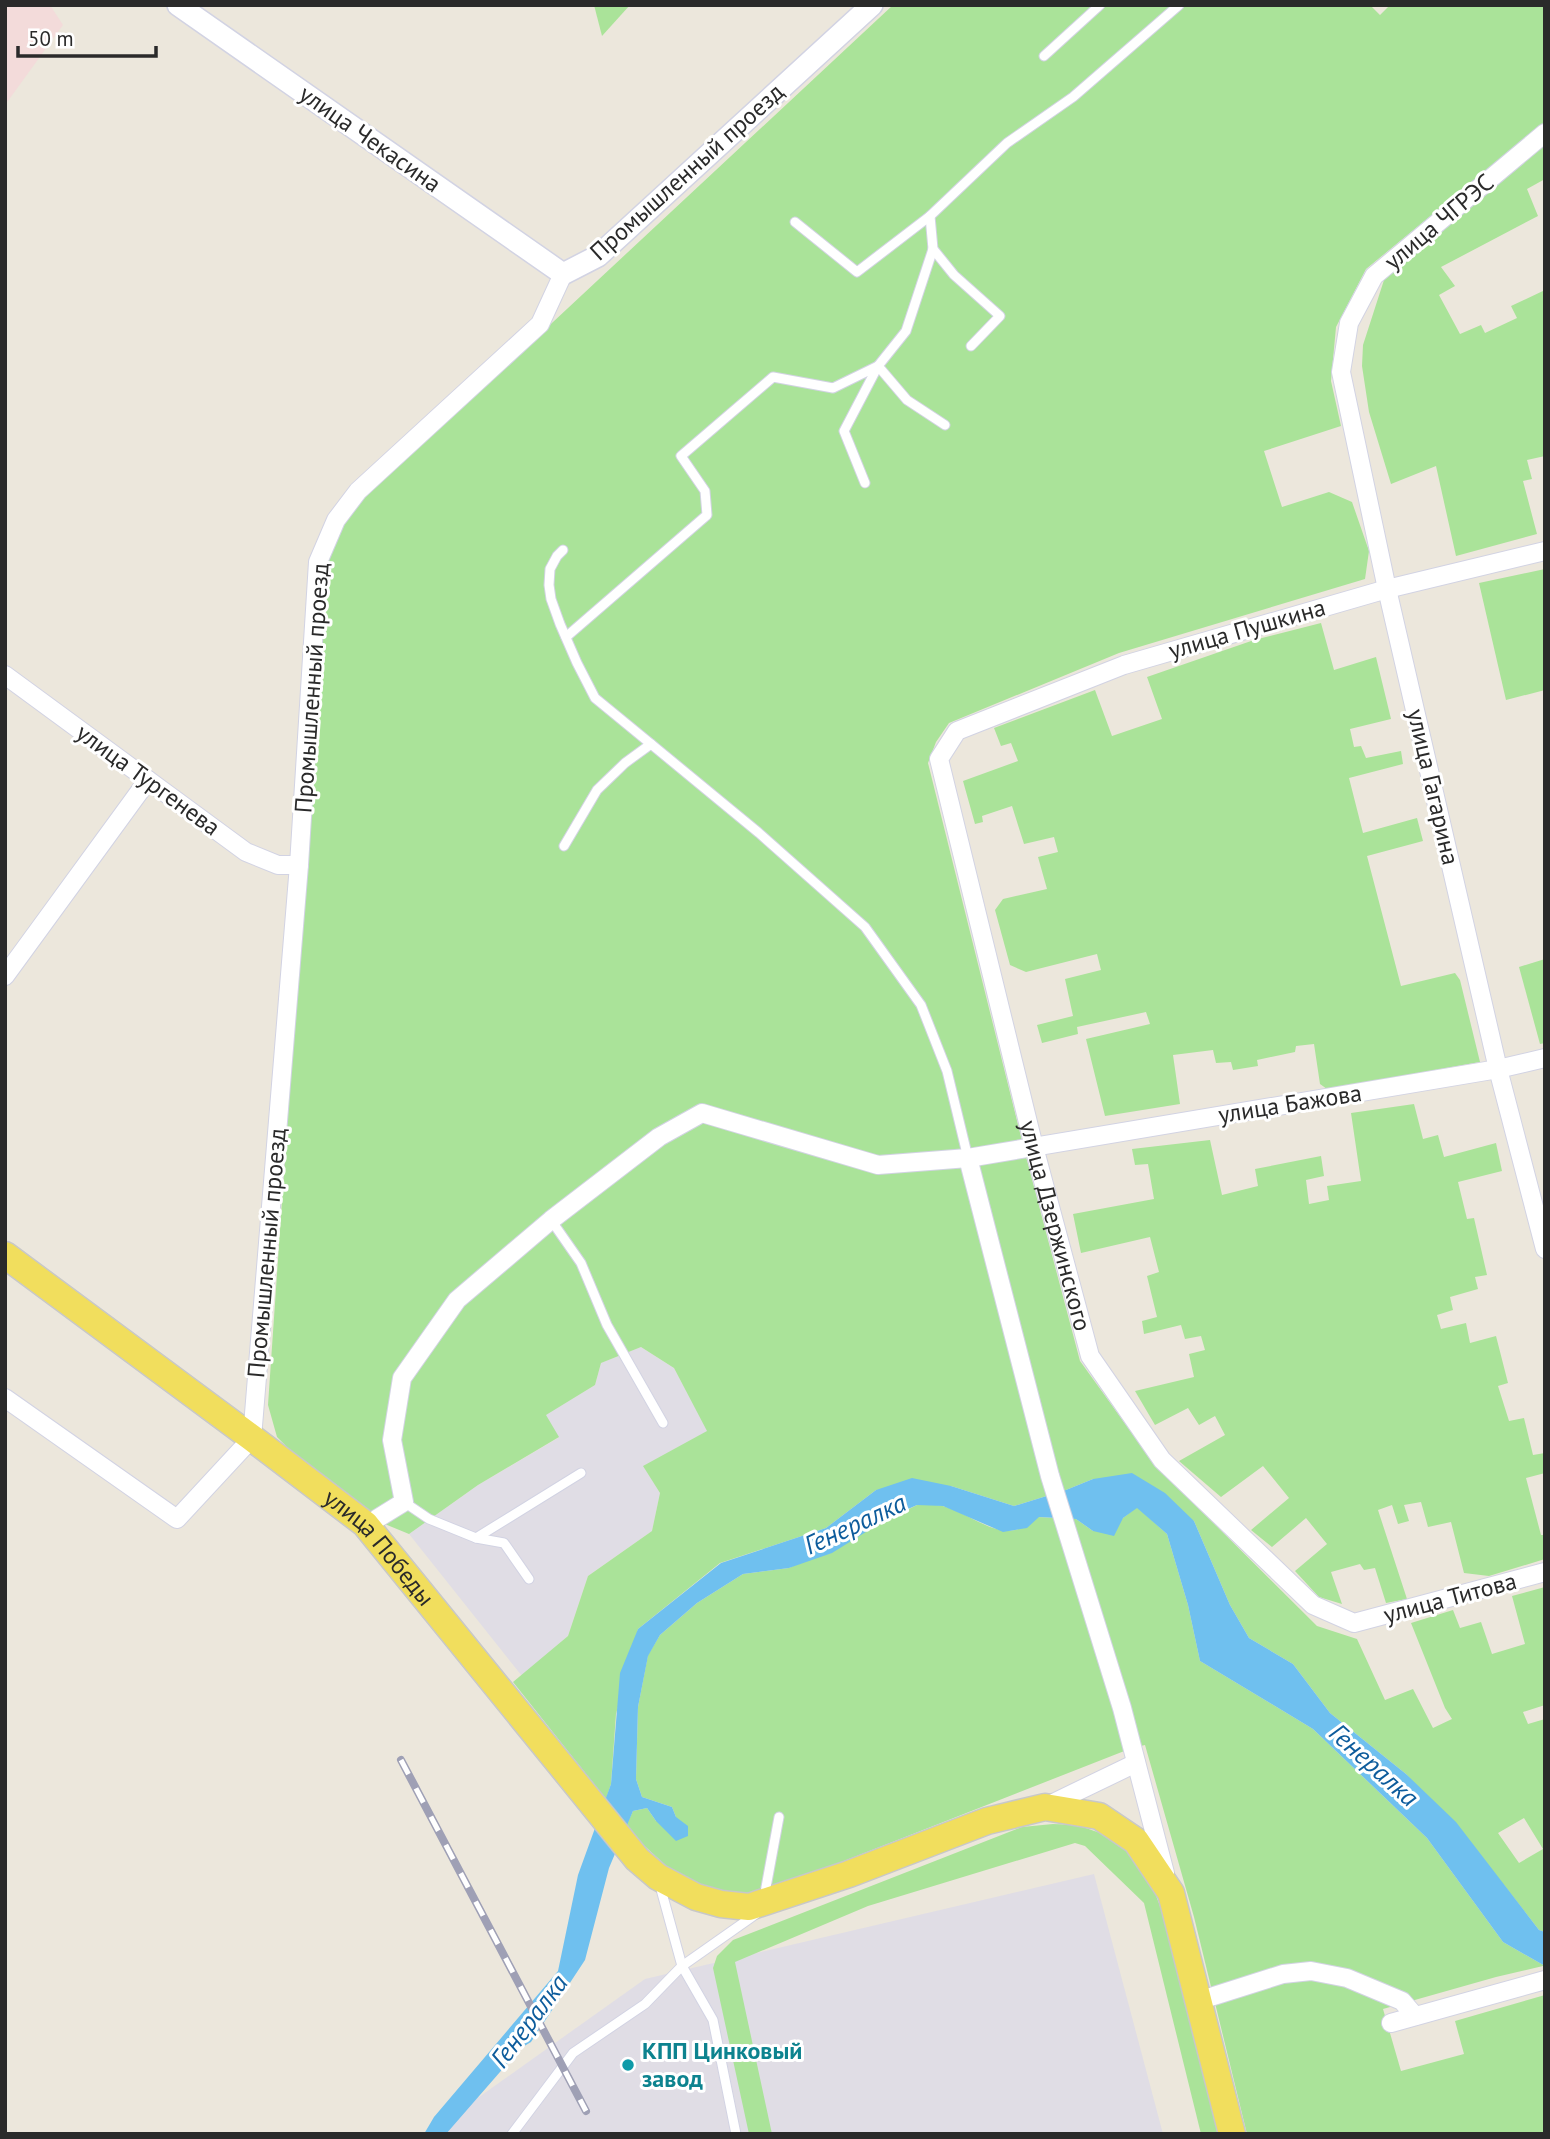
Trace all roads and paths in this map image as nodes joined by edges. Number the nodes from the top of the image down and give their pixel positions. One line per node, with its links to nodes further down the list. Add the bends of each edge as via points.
1 (178, 5): 10 (street, улица Чекасина)
2 (872, 5): 10 (street, Промышленный проезд, via 598,256)
3 (1100, 5): 5 (lane)
4 (1179, 5): 7 (lane, via 1073,97 1007,143)
5 (1044, 56)
6 (1545, 133): 11 (street, улица ЧГРЭС, via 1374,276)
7 (930, 216): 8 (lane, via 858,272); 9 (lane)
8 (796, 222)
9 (933, 249): 12 (lane, via 954,275 1000,316); 13 (lane, via 906,331)
10 (563, 274): 25 (street, Промышленный проезд, via 540,324 358,491 336,520 318,562)
11 (1349, 323): 18 (street, улица Гагарина, via 1341,372)
12 (971, 346)
13 (878, 366): 14 (lane, via 907,400); 15 (lane, via 844,431); 19 (lane, via 833,388 773,377 681,456 705,491 707,515)
14 (945, 425)
15 (865, 483)
16 (563, 550): 19 (lane, via 550,569 549,584)
17 (1545, 551): 18 (street, улица Пушкина)
18 (1387, 589): 21 (street, улица Пушкина, via 1124,665); 28 (street, улица Гагарина)
19 (566, 637): 22 (lane, via 595,698)
20 (5, 675): 23 (street, улица Тургенева)
21 (957, 731): 29 (street, улица Дзержинского, via 939,759)
22 (651, 744): 24 (lane, via 597,790); 30 (lane, via 865,927 921,1005 947,1071)
23 (148, 780): 25 (street, улица Тургенева, via 246,852 278,865); 26 (street)
24 (564, 846)
25 (299, 865): 36 (street, Промышленный проезд)
26 (5, 976)
27 (1545, 1058): 28 (street, улица Бажова)
28 (1498, 1069): 29 (street, улица Бажова); 32 (street, улица Гагарина)
29 (1034, 1147): 30 (street, улица Бажова); 43 (street, улица Дзержинского, via 1090,1356 1162,1460 1313,1605)
30 (968, 1158): 31 (street, улица Бажова, via 878,1165 702,1113 659,1138); 44 (street, via 1050,1476)
31 (551, 1220): 35 (lane, via 581,1263 607,1325); 38 (street, via 457,1300 402,1378 392,1440)
32 (1545, 1249)
33 (5, 1255): 36 (main road, улица Победы)
34 (5, 1398): 36 (street, via 177,1518)
35 (663, 1423)
36 (252, 1438): 39 (main road, улица Победы)
37 (581, 1473): 40 (lane)
38 (404, 1502): 39 (street); 40 (lane, via 429,1519)
39 (365, 1524): 47 (main road, улица Победы, via 637,1859)
40 (477, 1538): 42 (lane, via 504,1543)
41 (1545, 1572): 43 (street, улица Титова)
42 (529, 1579)
43 (1354, 1623)
44 (1136, 1763): 45 (street); 48 (street)
45 (1045, 1807): 48 (main road, via 1099,1816 1136,1841); 49 (main road, улица Победы, via 987,1821)
46 (779, 1817): 49 (lane, via 764,1888)
47 (658, 1877): 49 (main road, улица Победы, via 721,1904 749,1907); 50 (lane)
48 (1171, 1893): 52 (main road)
49 (770, 1901): 50 (lane)
50 (682, 1966): 55 (lane, via 645,2004 573,2053); 56 (lane, via 713,2020)
51 (1545, 1980): 53 (street)
52 (1198, 2001): 53 (street, via 1283,1974 1311,1971 1347,1978 1402,2001); 57 (main road)
53 (1415, 2016): 54 (street)
54 (1391, 2023)
55 (512, 2134)
56 (736, 2134)
57 (1231, 2134)

